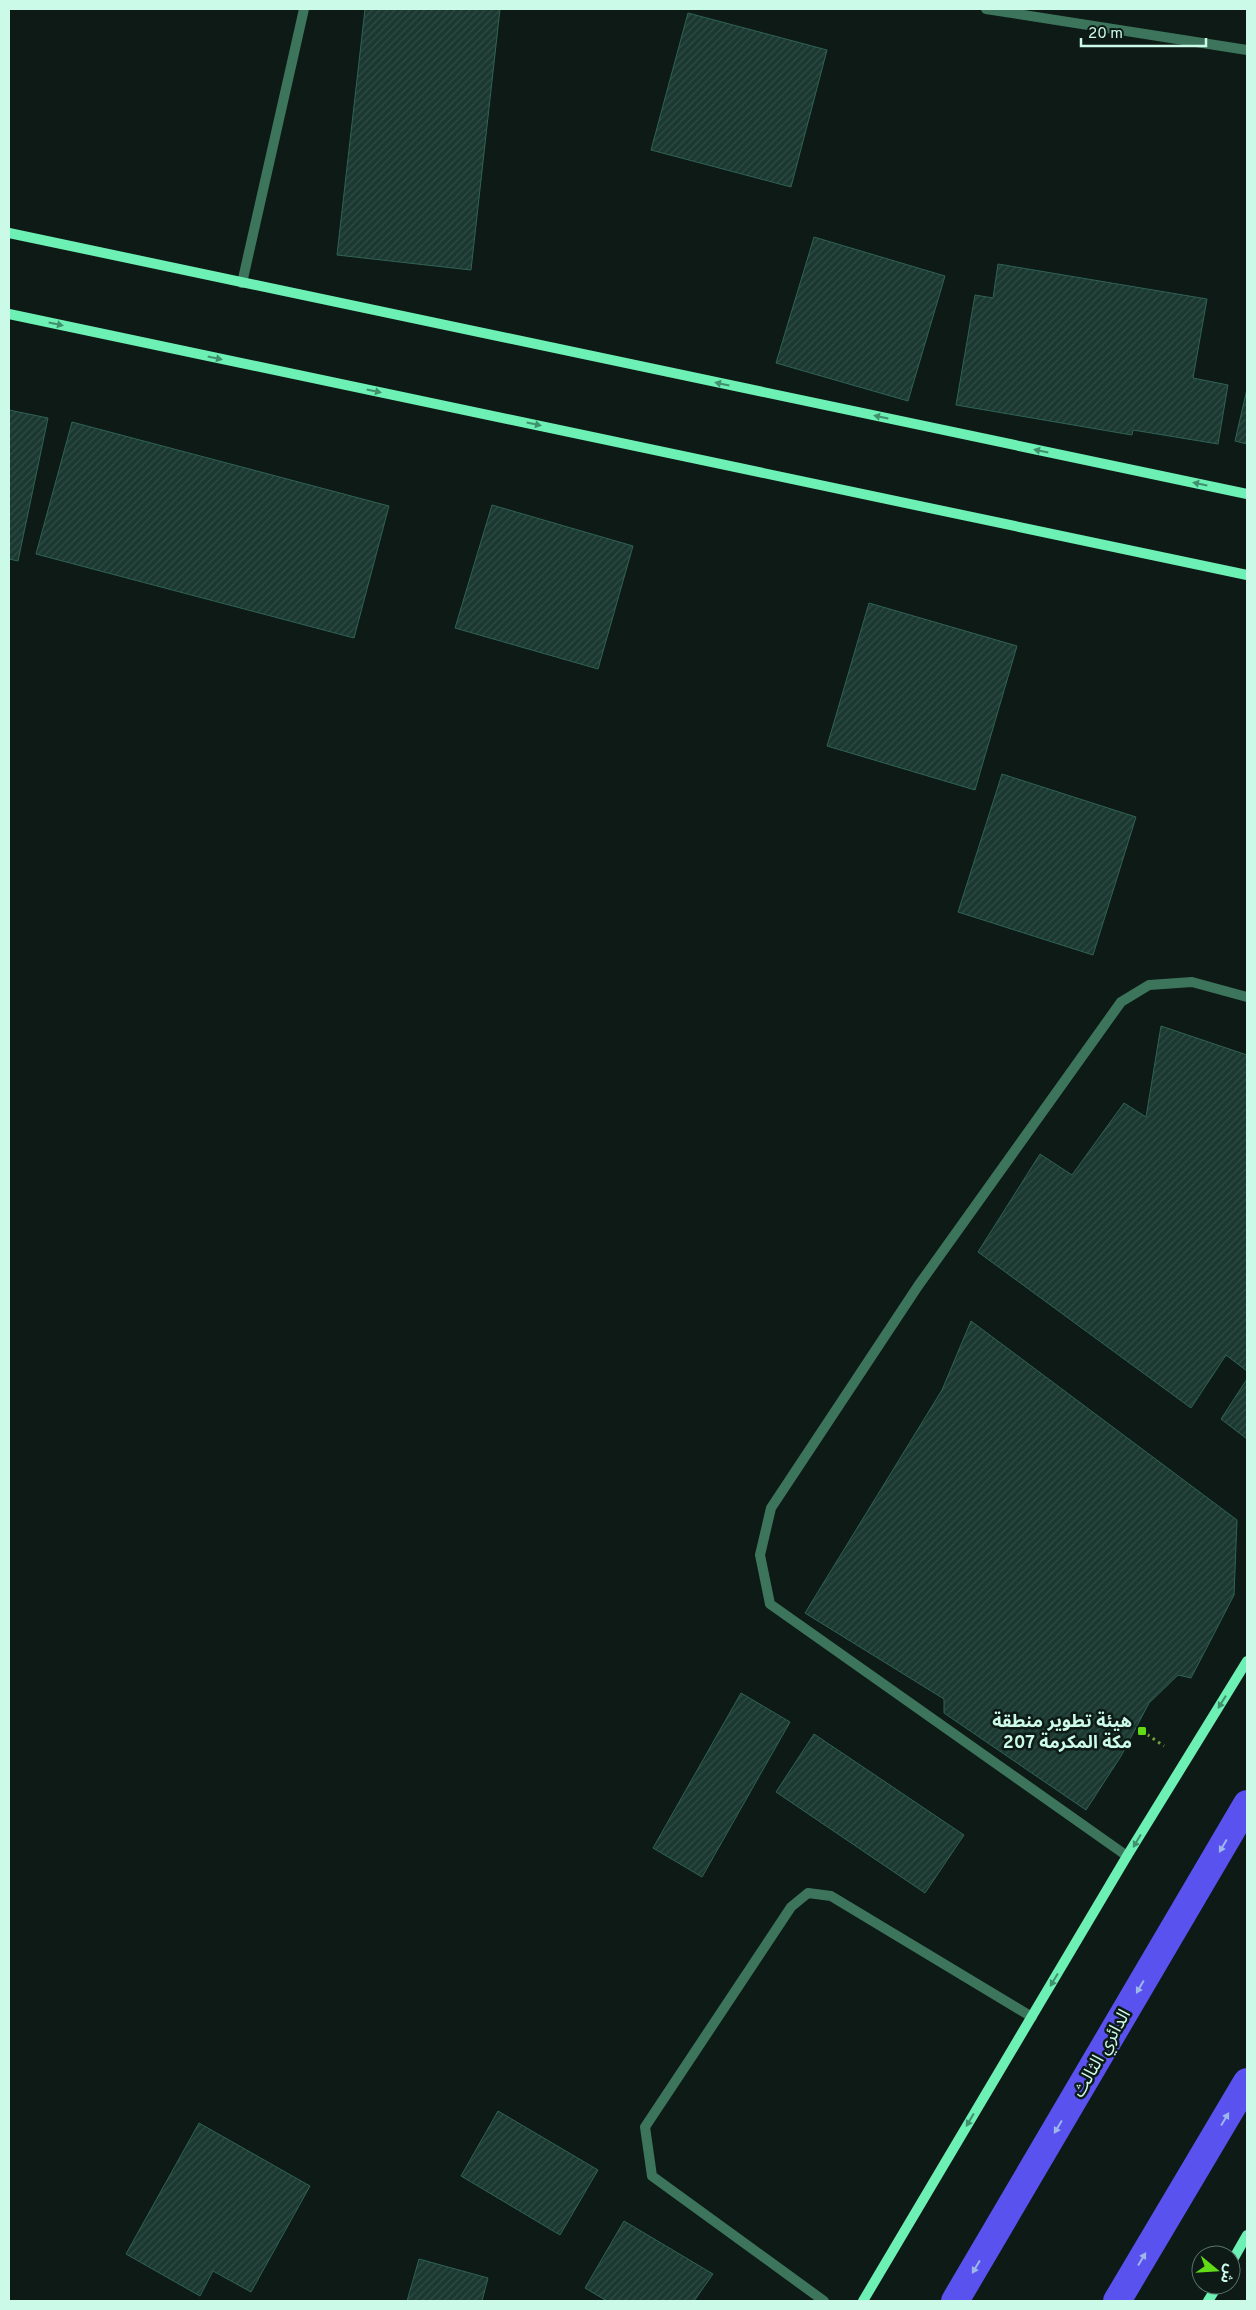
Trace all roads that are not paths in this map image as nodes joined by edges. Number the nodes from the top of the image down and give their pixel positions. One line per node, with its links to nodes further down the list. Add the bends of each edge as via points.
1 (304, 9): 5 (street)
2 (986, 9): 3 (street)
3 (1247, 50)
4 (9, 234): 5 (street)
5 (242, 283): 7 (street, one-way to 5)
6 (9, 314): 8 (street, one-way to 8)
7 (1247, 494)
8 (1247, 575)
9 (1247, 997): 12 (street, via 1192,982 1149,985 1120,1002 918,1286 771,1508 760,1555 770,1604)
10 (1247, 1661): 12 (street, one-way to 12)
11 (1247, 1804): 17 (highway, الدائري الثالث, one-way to 17)
12 (1127, 1856): 13 (street, one-way to 13)
13 (1032, 2017): 15 (street, via 831,1896 808,1893 791,1907 645,2127 652,2176); 16 (street, one-way to 16)
14 (1247, 2082): 18 (highway, one-way to 14)
15 (824, 2301)
16 (863, 2301)
17 (955, 2301)
18 (1117, 2301)

